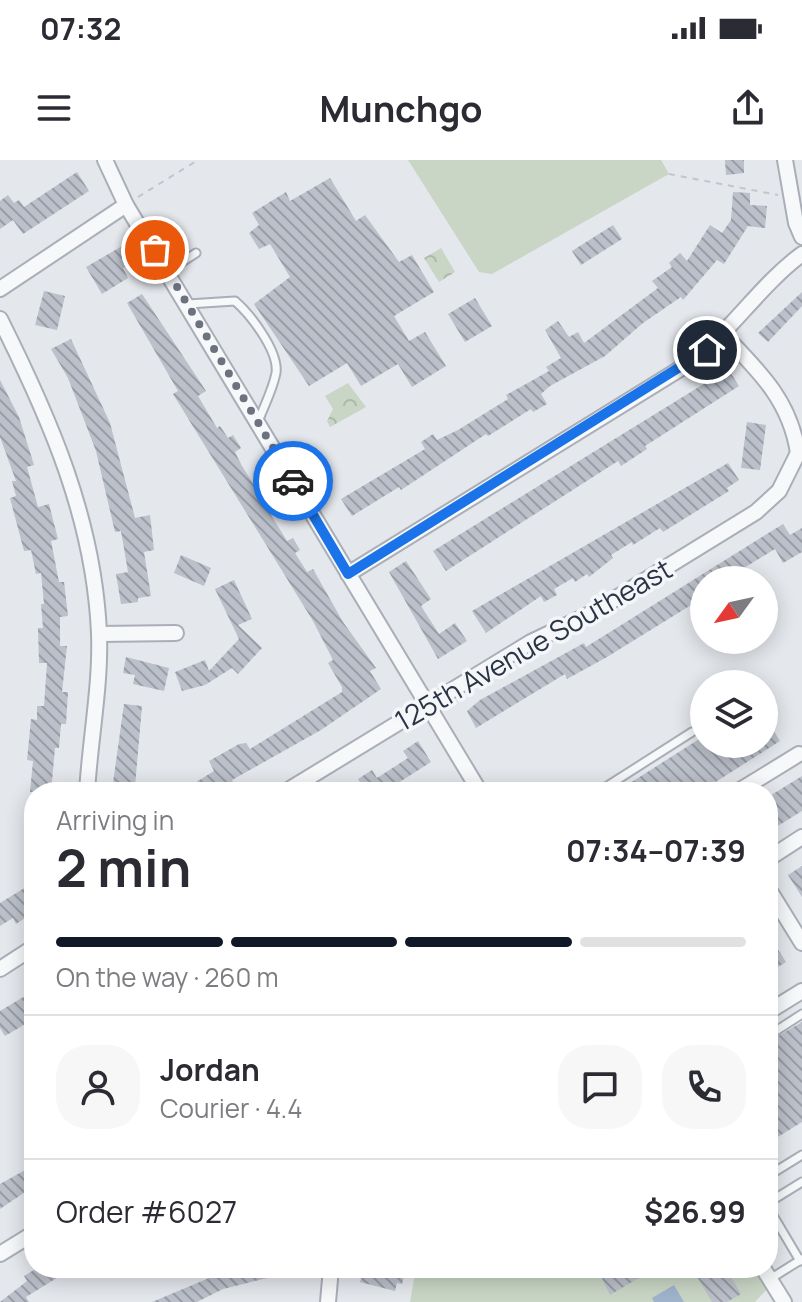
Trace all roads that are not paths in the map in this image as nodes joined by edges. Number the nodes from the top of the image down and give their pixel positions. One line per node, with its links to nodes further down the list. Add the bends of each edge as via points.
1 (105, 160): 3 (street)
2 (785, 160): 4 (street)
3 (126, 205): 7 (street); 8 (street)
4 (802, 237)
5 (196, 253): 7 (lane)
6 (802, 254): 11 (street, via 762,288)
7 (168, 271): 9 (street)
8 (0, 289)
9 (188, 304): 12 (street); 12 (lane, via 235,301 274,358 276,371)
10 (0, 319): 16 (street, via 57,439 74,491 87,539)
11 (724, 335): 13 (street, via 779,395); 14 (street, via 688,364)
12 (258, 422): 14 (street)
13 (800, 454): 17 (street, 125th Avenue Southeast, via 779,491 756,512 592,613 531,642)
14 (348, 574): 17 (street)
15 (176, 633): 16 (street)
16 (99, 634): 20 (street)
17 (427, 705): 21 (street, 125th Avenue Southeast); 22 (street)
18 (690, 733): 23 (lane)
19 (799, 754): 24 (street)
20 (88, 782)
21 (301, 782)
22 (474, 782)
23 (614, 782)
24 (753, 782)
25 (802, 837): 26 (street)
26 (778, 853)
27 (778, 904): 28 (street)
28 (802, 943)
29 (24, 953): 30 (street)
30 (0, 969)
31 (802, 991): 32 (street)
32 (778, 1006)
33 (802, 1014): 34 (lane)
34 (778, 1030)
35 (802, 1155): 36 (lane)
36 (778, 1170)
37 (802, 1182): 38 (lane)
38 (778, 1198)
39 (778, 1222): 42 (lane)
40 (24, 1239): 41 (street)
41 (0, 1254)
42 (801, 1260): 43 (lane)
43 (778, 1269)
44 (330, 1278): 46 (street)
45 (770, 1278): 47 (street)
46 (328, 1302)
47 (784, 1302)

